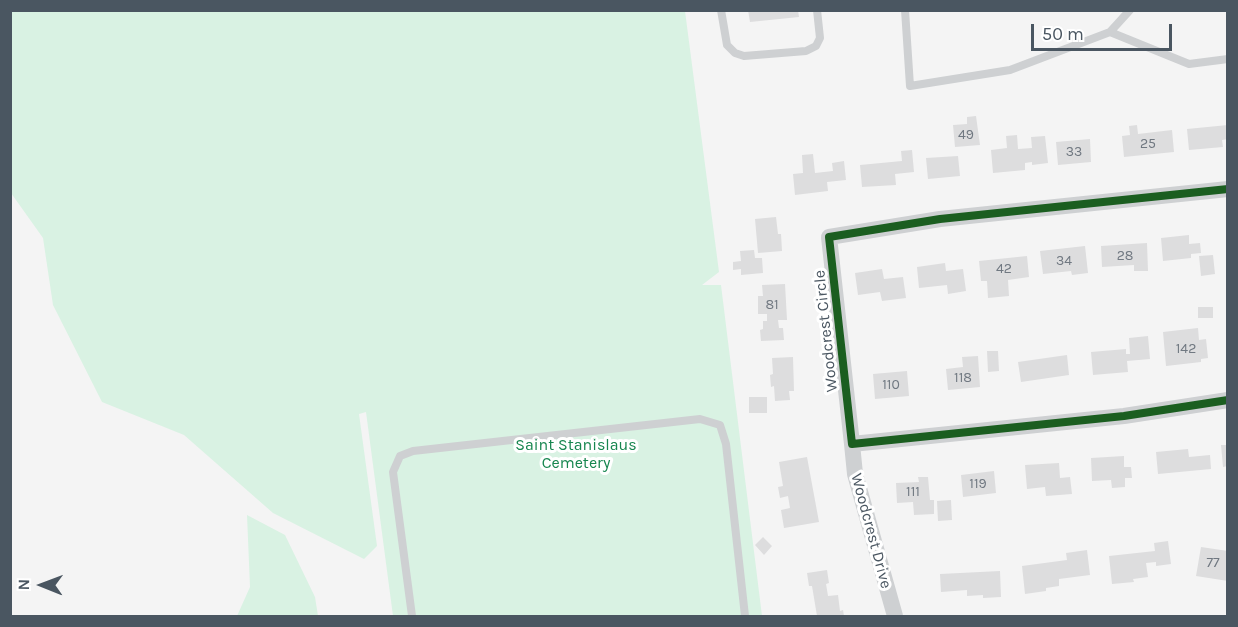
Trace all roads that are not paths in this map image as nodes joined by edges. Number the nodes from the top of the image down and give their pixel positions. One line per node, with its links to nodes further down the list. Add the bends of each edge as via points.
1 (721, 10): 2 (lane, via 727,45 744,56 806,51 816,46 820,38)
2 (818, 10)
3 (905, 10): 5 (lane, via 910,86 1010,70)
4 (1130, 10): 5 (lane)
5 (1110, 32): 6 (lane, via 1189,64)
6 (1227, 59)
7 (1227, 189): 9 (street, Woodcrest Circle, via 940,219 829,237)
8 (1227, 400): 9 (street, via 1124,416)
9 (852, 444): 12 (street, Woodcrest Drive, via 855,474)
10 (412, 616): 11 (lane, via 393,472 400,456 413,451 700,419 720,424 726,444)
11 (745, 616)
12 (895, 616)

